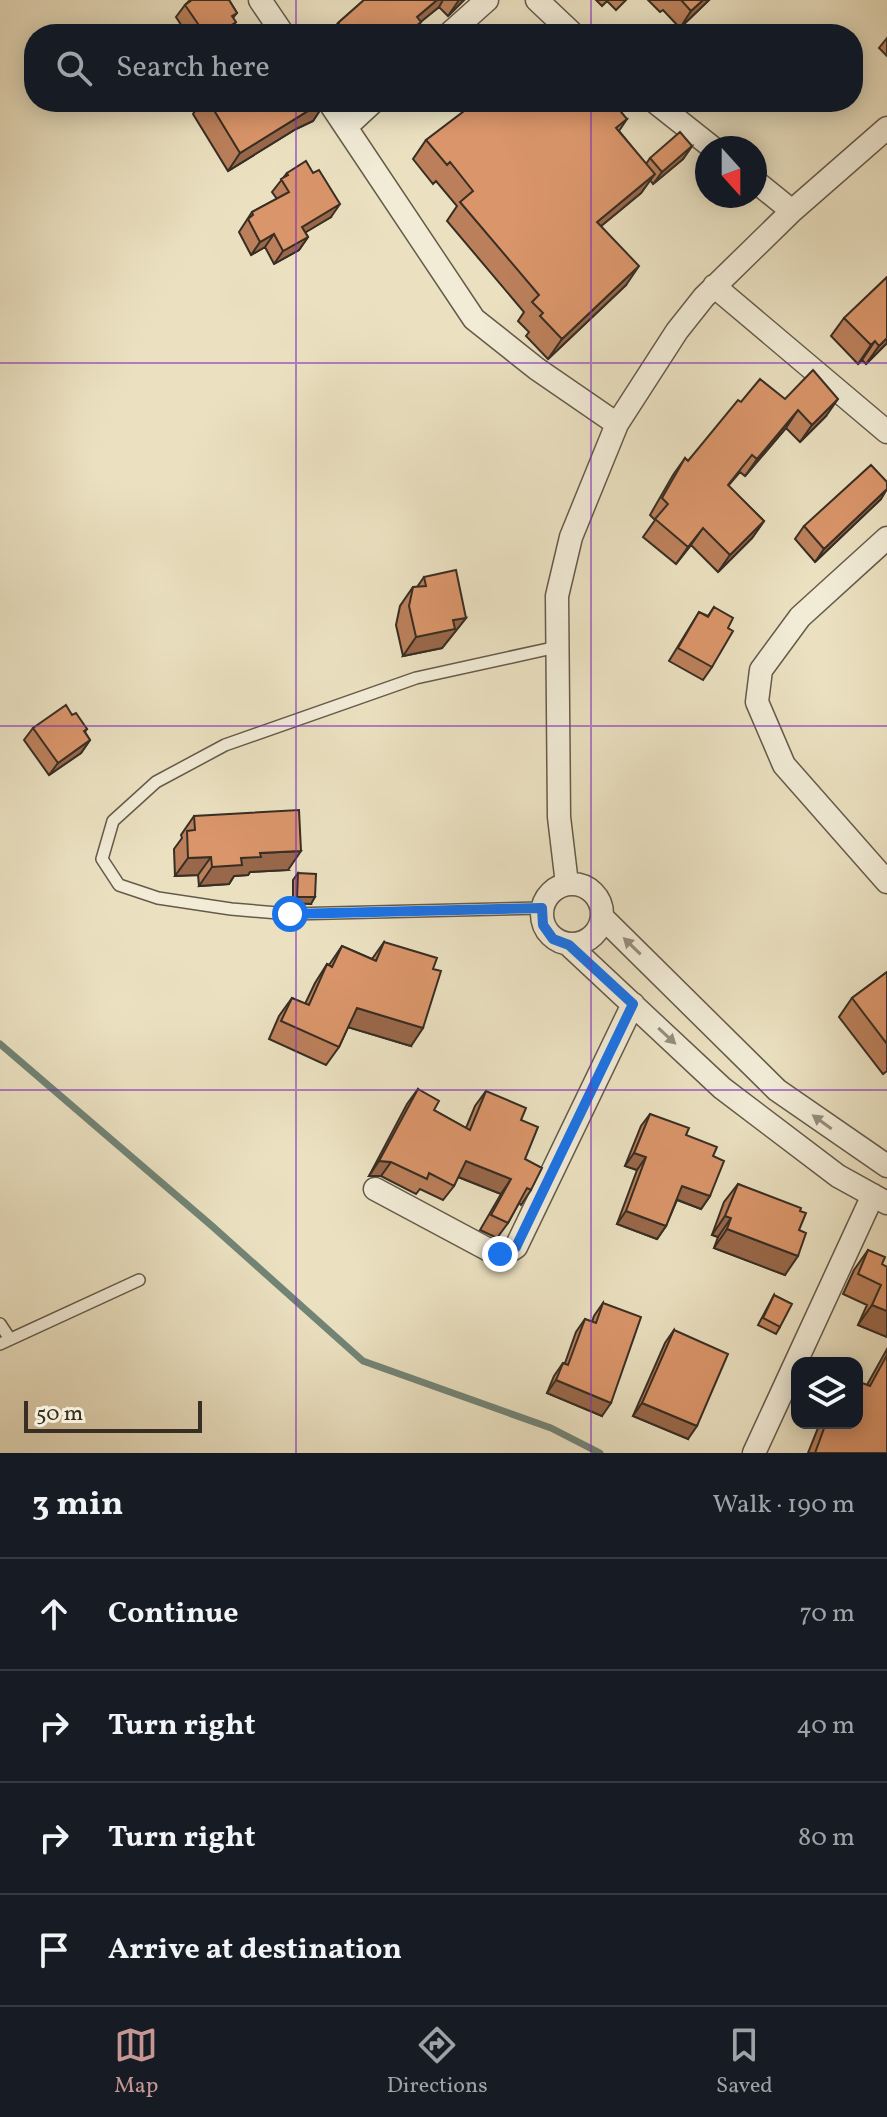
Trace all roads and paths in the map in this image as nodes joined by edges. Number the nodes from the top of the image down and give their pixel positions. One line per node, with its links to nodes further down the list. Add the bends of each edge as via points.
1 (260, 0): 4 (street)
2 (487, 0): 5 (street)
3 (537, 0): 6 (street)
4 (276, 24)
5 (460, 24)
6 (562, 24)
7 (336, 112): 10 (street)
8 (362, 112): 10 (street)
9 (668, 112): 12 (street)
10 (346, 127): 16 (street, via 474,319)
11 (887, 128): 14 (street)
12 (698, 136)
13 (767, 191): 14 (street)
14 (792, 211): 15 (street)
15 (714, 286): 16 (street, via 677,331); 17 (street)
16 (617, 424): 19 (street, via 571,537 557,596)
17 (887, 432)
18 (887, 538): 20 (street, via 800,617 761,670 757,702 784,765)
19 (557, 647): 21 (street, via 559,817); 22 (lane, via 416,678 225,745 156,782 113,821 102,859 119,885 158,898 231,909 290,914)
20 (887, 882)
21 (567, 884): 22 (street, via 555,888); 23 (street, via 584,886 597,897)
22 (542, 908): 24 (street, via 543,925 553,939)
23 (602, 917): 24 (street, via 586,942); 26 (street, one-way to 23, via 777,1090)
24 (569, 945): 25 (street)
25 (633, 1004): 27 (street, via 516,1247 508,1253 489,1250); 28 (street, one-way to 28, via 722,1088 838,1176)
26 (887, 1166)
27 (375, 1189)
28 (880, 1199): 32 (street)
29 (139, 1280): 31 (lane)
30 (0, 1324): 31 (lane)
31 (5, 1341)
32 (754, 1453)

